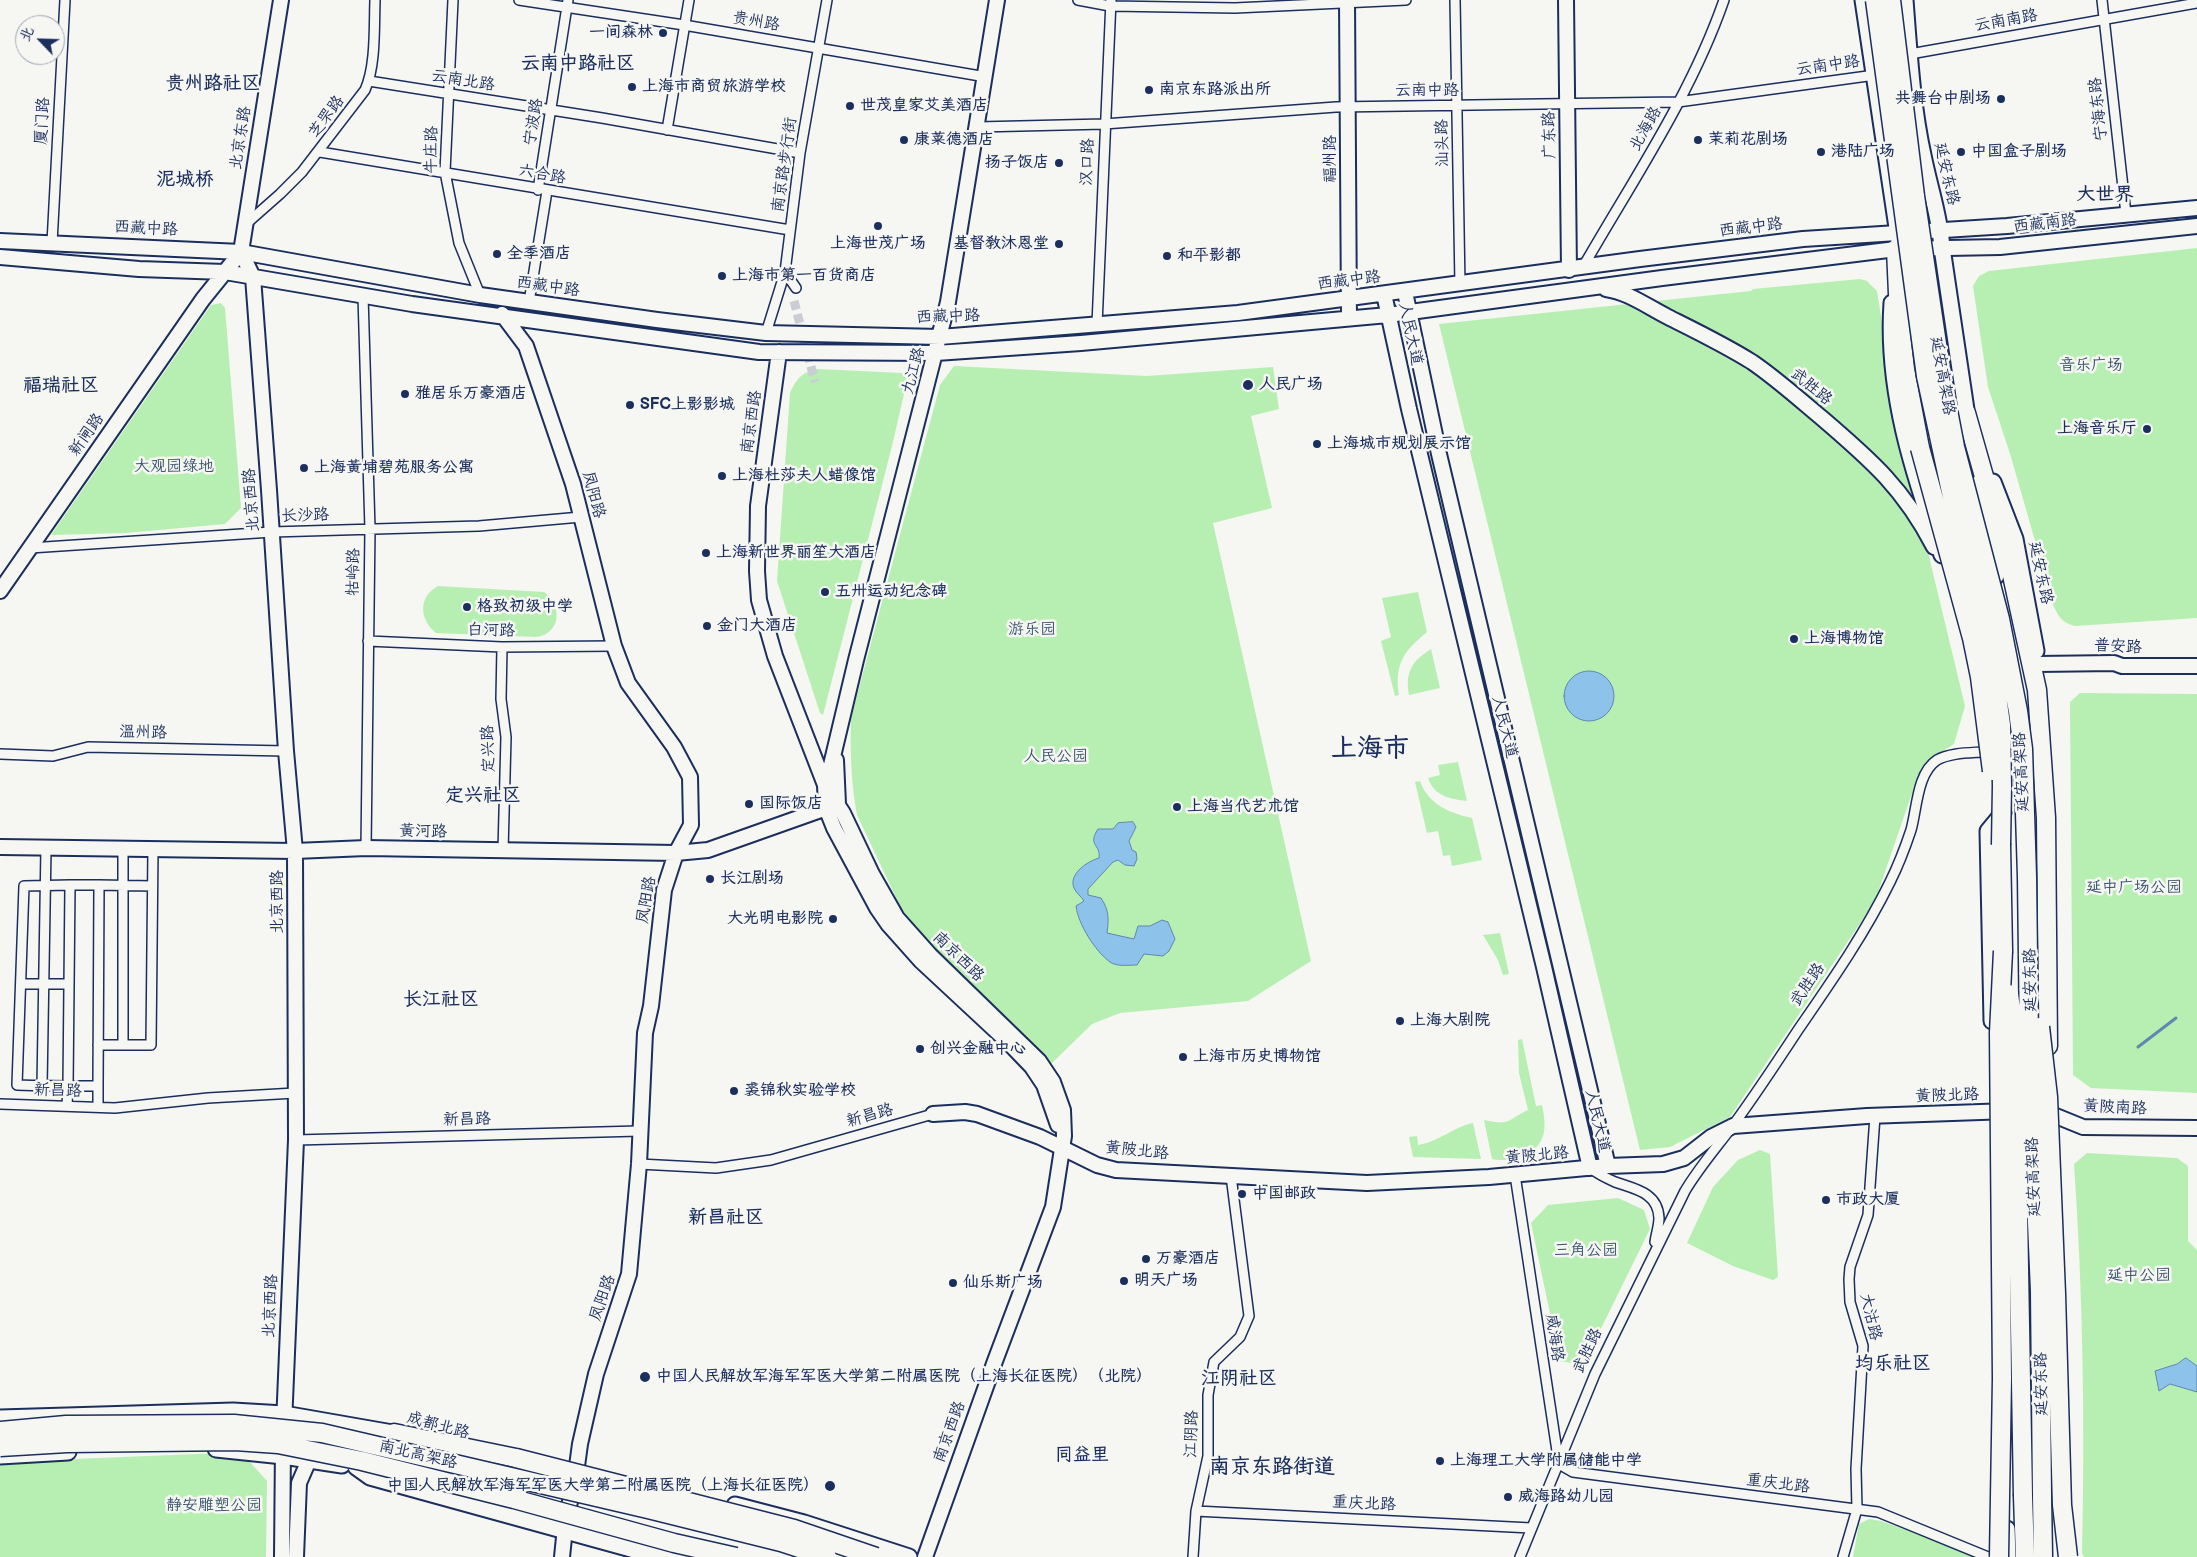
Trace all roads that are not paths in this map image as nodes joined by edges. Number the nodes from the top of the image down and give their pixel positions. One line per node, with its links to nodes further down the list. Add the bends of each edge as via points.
1 (65, 0): 50 (street, 厦门路)
2 (281, 0): 44 (main road, 北京东路)
3 (375, 0): 28 (street, 芝罘路)
4 (453, 0): 29 (street, 牛庄路)
5 (519, 0): 20 (street, 贵州路)
6 (688, 0): 23 (street)
7 (827, 0): 24 (street, 南京路步行街)
8 (997, 0): 27 (main road, 九江路)
9 (1078, 0): 21 (street)
10 (1406, 0): 17 (street)
11 (1455, 0): 32 (street, 汕头路)
12 (1566, 0): 31 (main road, 广东路)
13 (1724, 0): 30 (street, 北海路)
14 (1899, 0): 93 (highway, bridge, via 1952,387 1969,470 2008,615 2018,678)
15 (1905, 0): 25 (main road, 延安东路)
16 (2102, 0): 22 (street, 宁海东路)
17 (1347, 2): 21 (street, via 1235,8); 33 (main road, 福州路)
18 (1876, 2): 26 (main road, 延安东路); 93 (highway, 延安高架路, bridge, via 1915,196 1955,447 2000,619); 102 (highway, 延安高架路, bridge, via 1926,376 1992,659 2001,725)
19 (2197, 2): 22 (street, 云南南路)
20 (567, 3): 23 (street, 贵州路); 34 (street, 宁波路)
21 (1110, 3): 35 (street, 汉口路)
22 (2104, 19): 25 (street, 云南南路); 43 (street, 宁海东路)
23 (684, 24): 24 (street, 贵州路); 37 (street)
24 (819, 49): 27 (street, 贵州路); 39 (street, 南京路步行街)
25 (1910, 54): 47 (main road, 延安东路, via 1922,154)
26 (1875, 75): 30 (street, 云南中路); 51 (main road, 延安东路)
27 (986, 78): 36 (main road, 九江路)
28 (369, 81): 29 (street, 云南北路); 38 (street, 芝罘路)
29 (449, 94): 34 (street, 云南北路); 40 (street, 牛庄路)
30 (1678, 102): 31 (street, 云南中路); 57 (street, 北海路)
31 (1567, 104): 32 (street, 云南中路); 57 (main road, 广东路)
32 (1457, 106): 33 (street, 云南中路); 61 (street, 汕头路)
33 (1349, 107): 35 (street, 云南中路); 68 (main road, 福州路)
34 (551, 110): 37 (street, 云南北路); 41 (street, 宁波路)
35 (1104, 124): 36 (street, 云南中路); 74 (street, 汉口路)
36 (978, 127): 76 (main road, 九江路)
37 (667, 130): 39 (street, 云南北路)
38 (320, 152): 40 (street, 六合路); 44 (street, 芝罘路, via 280,194)
39 (800, 153): 46 (street, 南京路步行街)
40 (445, 172): 41 (street, 六合路); 65 (street, 牛庄路, via 459,243)
41 (543, 190): 46 (street, 六合路); 69 (street, 宁波路)
42 (2197, 208): 43 (main road, 西藏南路)
43 (2126, 214): 47 (main road, 西藏南路)
44 (245, 224): 53 (main road, 北京东路)
45 (2197, 226): 52 (main road, 西藏南路, via 2000,246)
46 (790, 230): 59 (street, 南京路步行街)
47 (1941, 230): 51 (main road, 西藏南路); 52 (main road, 延安东路)
48 (0, 233): 50 (main road, via 19,234)
49 (0, 241): 50 (main road, 西藏中路)
50 (48, 243): 53 (main road, 西藏中路)
51 (1897, 244): 52 (main road, 西藏南路); 57 (main road, 西藏中路, via 1804,239); 63 (main road); 84 (main road, 延安东路, via 1907,282 1929,415); 85 (main road, 延安东路, via 1890,332 1899,408 1908,454); 102 (highway, bridge, via 1899,316 1905,368 1920,448 1980,677)
52 (1942, 248): 79 (main road, 延安东路)
53 (241, 252): 58 (main road, 新闸路); 60 (main road, 北京西路); 65 (main road, 西藏中路)
54 (0, 257): 55 (main road)
55 (77, 264): 56 (main road); 58 (main road)
56 (0, 265)
57 (1576, 268): 61 (main road, 西藏中路)
58 (225, 272): 60 (main road); 83 (main road, 新闸路)
59 (785, 272): 62 (street); 75 (street, 南京路步行街)
60 (253, 277): 67 (main road); 82 (main road, 北京西路)
61 (1460, 285): 64 (main road, 西藏中路)
62 (796, 288)
63 (1599, 288): 70 (main road); 85 (main road, 武胜路, via 1626,295 1753,363 1856,446 1890,479 1918,518)
64 (1405, 292): 66 (main road, 西藏中路); 70 (main road, 人民大道)
65 (480, 294): 69 (main road, 西藏中路); 72 (main road, 凤阳路)
66 (1384, 294): 68 (main road, 西藏中路); 71 (main road, 人民大道)
67 (363, 296): 72 (main road); 81 (street, 牯岭路)
68 (1348, 298): 73 (main road, 福州路); 74 (main road, 西藏中路, via 1238,313)
69 (530, 302): 75 (main road, 西藏中路)
70 (1409, 313): 71 (main road); 142 (main road, 人民大道, via 1438,454)
71 (1388, 315): 73 (main road); 143 (main road, 人民大道)
72 (506, 318): 77 (main road); 80 (main road, 凤阳路, via 526,346)
73 (1349, 318): 78 (main road)
74 (1096, 325): 76 (main road, 西藏中路)
75 (766, 333): 76 (main road, 西藏中路)
76 (940, 337): 78 (main road, 九江路)
77 (779, 352): 78 (main road); 99 (main road, 南京西路, via 758,506 759,600 775,656)
78 (936, 353): 94 (main road, 九江路)
79 (1966, 413): 91 (main road, 延安东路, via 2015,539); 128 (highway, bridge, via 2012,575 2037,690 2047,884); 133 (main road, 延安东路, via 2004,614 2031,838)
80 (581, 517): 81 (street, 长沙路, via 479,526); 88 (main road, 凤阳路)
81 (370, 529): 82 (street, 长沙路); 87 (street, 牯岭路)
82 (272, 532): 83 (street, 长沙路); 95 (main road, 北京西路)
83 (30, 548): 86 (main road, 新闸路)
84 (1968, 570): 90 (main road); 98 (main road, 延安东路, via 1984,637)
85 (1950, 576): 90 (main road, 延安东路)
86 (0, 591)
87 (368, 641): 89 (street, 白河路); 105 (street, 牯岭路)
88 (614, 646): 89 (street, 白河路); 110 (main road, 凤阳路, via 628,683 674,747 690,778 691,825)
89 (502, 647): 109 (street, 定兴路, via 501,699 506,737)
90 (1968, 651): 96 (main road, 延安东路)
91 (2038, 664): 92 (main road, 普安路); 128 (main road, 延安东路, via 2048,735)
92 (2197, 666)
93 (2018, 712): 111 (highway, 延安高架路, bridge)
94 (836, 744): 99 (main road, 九江路); 100 (main road, 九江路)
95 (286, 751): 97 (street, 温州路, via 88,747 52,756); 108 (main road, 北京西路)
96 (1982, 752): 98 (main road); 136 (street, 武胜路, via 1936,761 1923,780 1904,850 1872,915 1831,984)
97 (0, 754)
98 (1999, 767): 101 (main road, 延安东路)
99 (825, 785): 100 (main road, 南京西路)
100 (832, 806): 110 (main road, 黄河路, via 708,850); 140 (main road, 南京西路, via 902,923 1047,1071 1063,1110)
101 (2003, 813): 131 (main road, 延安东路); 132 (main road, via 1988,831)
102 (2001, 845): 117 (highway, 延安高架路)
103 (0, 847): 104 (main road, 黄河路)
104 (46, 848): 106 (main road, 黄河路); 112 (street)
105 (366, 848): 108 (main road, 黄河路); 109 (main road, 黄河路)
106 (123, 849): 107 (main road, 黄河路); 115 (street)
107 (153, 849): 108 (main road, 黄河路); 116 (street)
108 (296, 850): 126 (main road, 北京西路)
109 (503, 851): 110 (main road, 黄河路)
110 (676, 853): 138 (main road, 凤阳路, via 664,890 645,1034)
111 (2028, 877): 128 (highway, bridge); 148 (highway, 延安高架路, bridge, via 2029,1038)
112 (45, 885): 113 (street); 118 (street, via 24,886); 119 (street)
113 (70, 885): 114 (street); 120 (street)
114 (99, 885): 115 (street); 121 (street)
115 (123, 886): 116 (street); 122 (street)
116 (152, 886): 122 (street, via 151,1045)
117 (2003, 951): 187 (highway, bridge, via 2000,1033 2002,1378); 189 (highway, 延安高架路, bridge, via 2016,1040)
118 (21, 984): 119 (street); 123 (street, via 18,1085)
119 (44, 984): 120 (street); 123 (street)
120 (69, 984): 124 (street)
121 (98, 1045): 122 (street); 125 (street)
122 (123, 1045)
123 (42, 1086): 124 (street)
124 (68, 1086): 125 (street); 129 (street)
125 (98, 1086): 130 (street)
126 (295, 1093): 130 (street, 新昌路); 139 (main road, 北京西路)
127 (0, 1104): 129 (street, 新昌路)
128 (2049, 1105): 133 (main road, 黄陂南路); 137 (main road, 黄陂南路, via 2083,1127); 146 (highway, bridge); 151 (main road, 延安东路, via 2058,1223)
129 (67, 1106): 130 (street, 新昌路)
130 (98, 1107)
131 (2010, 1111): 132 (main road, 黄陂北路); 133 (main road, 黄陂北路); 154 (main road, 延安东路)
132 (1994, 1112): 135 (main road, 黄陂北路); 187 (main road)
133 (2034, 1112): 152 (main road, 延安东路)
134 (933, 1114): 140 (main road, 黄陂北路, via 977,1114); 141 (street, 新昌路, via 771,1160 716,1168)
135 (1875, 1116): 136 (main road, 黄陂北路); 165 (street, 大沽路, via 1868,1214 1850,1267 1848,1289 1863,1346)
136 (1733, 1126): 142 (main road, 黄陂北路, via 1711,1137 1684,1158 1663,1164); 147 (street, 武胜路, via 1685,1191)
137 (2197, 1128)
138 (639, 1131): 139 (street, 新昌路); 141 (main road, 凤阳路)
139 (296, 1140): 149 (main road, 北京西路)
140 (1062, 1148): 145 (main road, 黄陂北路, via 1097,1165 1116,1170); 182 (main road, 南京西路, via 1053,1207 994,1361)
141 (639, 1164): 162 (main road, 凤阳路, via 630,1274 596,1374)
142 (1608, 1166): 143 (main road, 黄陂北路)
143 (1590, 1168): 144 (main road, 黄陂北路); 147 (street, 武胜路, via 1652,1197 1659,1219)
144 (1515, 1175): 145 (main road, 黄陂北路, via 1367,1183); 160 (street, 威海路)
145 (1231, 1176): 166 (street, 江阴路, via 1249,1316 1240,1337 1214,1362 1208,1395 1208,1456)
146 (2050, 1183): 148 (highway, bridge); 191 (highway, bridge)
147 (1653, 1254): 160 (street, 武胜路, via 1596,1374)
148 (2040, 1291): 190 (highway, 延安高架路, bridge)
149 (284, 1414): 150 (main road, 成都北路, via 233,1411); 155 (main road, 成都北路); 158 (main road, 北京西路)
150 (0, 1418)
151 (2060, 1428): 152 (main road); 191 (main road, 延安东路)
152 (2044, 1429): 154 (main road); 190 (main road, 延安东路)
153 (0, 1431): 170 (highway, 南北高架路, bridge, via 66,1425 234,1424 278,1427 364,1442)
154 (2007, 1431): 171 (main road, 延安东路)
155 (394, 1433): 162 (main road, 成都北路, via 486,1443); 168 (highway, bridge, via 516,1458)
156 (0, 1447): 173 (highway, 南北高架路, bridge, via 235,1441 278,1444 362,1461)
157 (0, 1456): 158 (main road, via 196,1448)
158 (283, 1456): 159 (main road); 175 (main road, 北京西路)
159 (309, 1460): 161 (main road); 176 (main road, via 300,1483)
160 (1560, 1464): 165 (street, 重庆北路, via 1573,1472); 169 (street)
161 (356, 1467): 167 (main road, via 370,1477); 179 (highway)
162 (576, 1474): 163 (main road); 164 (main road); 167 (main road, 凤阳路)
163 (630, 1480): 164 (main road); 168 (main road)
164 (615, 1492): 172 (main road, via 790,1535)
165 (1857, 1509): 185 (street, 大沽路); 186 (street, 重庆北路, via 1878,1512)
166 (1196, 1511): 169 (street, 重庆北路); 183 (street, 江阴路)
167 (565, 1524): 173 (main road); 177 (main road, 凤阳路); 178 (main road)
168 (799, 1526): 170 (highway, bridge); 172 (main road); 174 (highway, bridge); 181 (main road)
169 (1531, 1528): 184 (street)
170 (735, 1531): 172 (highway, 南北高架路, bridge)
171 (2008, 1541): 187 (main road); 188 (main road, 延安东路)
172 (822, 1550): 174 (main road)
173 (717, 1555): 180 (highway, 南北高架路, bridge)
174 (866, 1556)
175 (282, 1557)
176 (296, 1557)
177 (562, 1557)
178 (660, 1557)
179 (684, 1557)
180 (736, 1557)
181 (909, 1557)
182 (925, 1557)
183 (1193, 1557)
184 (1520, 1557)
185 (1843, 1557)
186 (1988, 1557)
187 (1998, 1557)
188 (2008, 1557)
189 (2025, 1557)
190 (2044, 1557)
191 (2065, 1557)

